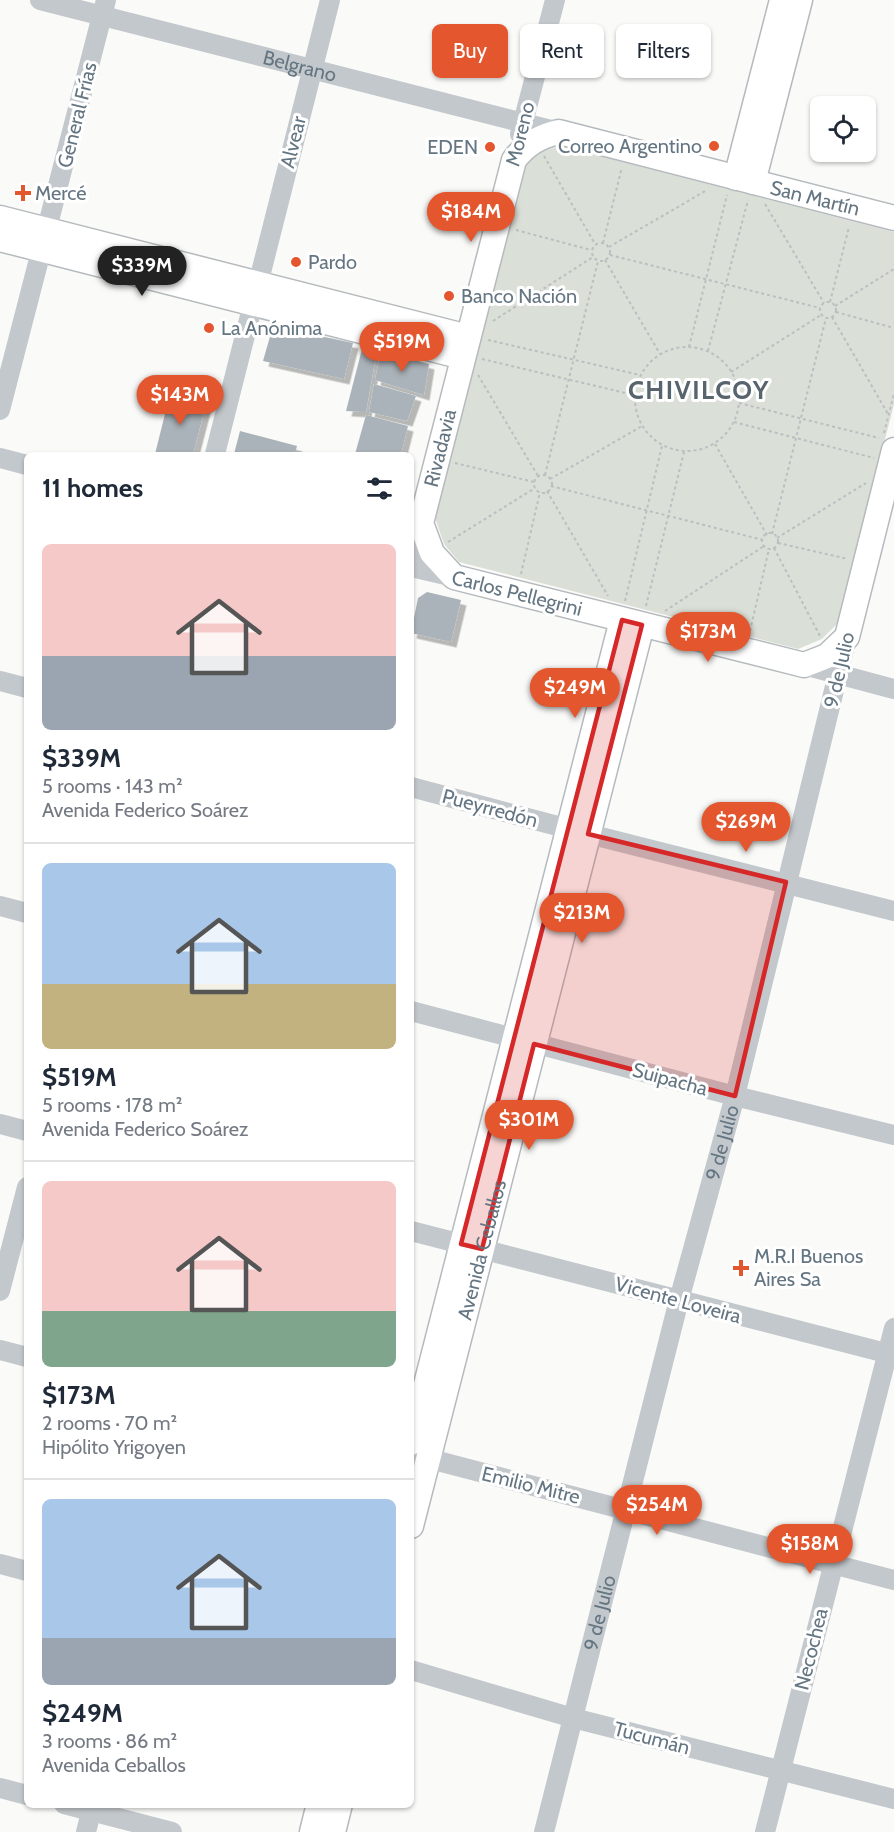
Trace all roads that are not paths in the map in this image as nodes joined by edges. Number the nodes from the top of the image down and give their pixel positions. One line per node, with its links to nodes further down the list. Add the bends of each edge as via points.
1 (40, 0): 6 (street, Belgrano)
2 (330, 0): 7 (street, Alvear)
3 (555, 0): 8 (street, Moreno)
4 (782, 0): 11 (main road)
5 (800, 0): 11 (main road)
6 (104, 8): 7 (street, Belgrano); 15 (street, General Frías)
7 (312, 69): 8 (street, Belgrano); 16 (street, Alvear)
8 (523, 123): 9 (street, Belgrano); 10 (street, Moreno)
9 (554, 142): 10 (main road, via 534,140); 11 (main road, Belgrano)
10 (525, 159): 17 (main road, Moreno)
11 (742, 187): 13 (main road, San Martín)
12 (0, 218): 15 (main road)
13 (894, 218)
14 (0, 239): 15 (main road)
15 (45, 240): 16 (main road); 18 (street, General Frías)
16 (255, 293): 17 (main road); 19 (street, Alvear)
17 (473, 349): 23 (main road, Rivadavia)
18 (0, 410)
19 (215, 452)
20 (0, 458): 22 (street)
21 (885, 460): 28 (main road, 9 de Julio)
22 (24, 464)
23 (421, 524): 24 (street, Rivadavia); 26 (main road, via 432,553)
24 (414, 554)
25 (414, 568): 26 (street, Carlos Pellegrini)
26 (454, 577): 27 (main road, Carlos Pellegrini)
27 (632, 613): 29 (main road, Carlos Pellegrini); 35 (main road, Avenida Ceballos)
28 (837, 634): 29 (main road, via 827,656); 30 (street, 9 de Julio)
29 (804, 665): 30 (street)
30 (839, 675): 33 (street); 36 (street, 9 de Julio)
31 (0, 681): 32 (street)
32 (24, 687)
33 (894, 689)
34 (414, 788): 35 (street, Pueyrredón)
35 (578, 831): 36 (street, Pueyrredón); 41 (main road, Avenida Ceballos)
36 (786, 882): 38 (street, Pueyrredón); 42 (street, 9 de Julio)
37 (0, 906): 39 (street)
38 (894, 911)
39 (24, 912)
40 (414, 1012): 41 (street, Suipacha)
41 (525, 1041): 42 (street, Suipacha); 48 (main road, Avenida Ceballos)
42 (735, 1096): 45 (street, Suipacha); 50 (street, 9 de Julio)
43 (0, 1124): 44 (street)
44 (24, 1130)
45 (894, 1135)
46 (24, 1199): 49 (street)
47 (414, 1232): 48 (street, Vicente Loveira)
48 (472, 1246): 50 (street, Vicente Loveira); 55 (main road, Avenida Ceballos)
49 (0, 1291)
50 (679, 1300): 53 (street, Vicente Loveira); 57 (street, 9 de Julio)
51 (894, 1328): 53 (street, Necochea)
52 (0, 1350): 54 (street)
53 (891, 1355): 58 (street, Necochea)
54 (24, 1356)
55 (417, 1452): 56 (main road, Avenida Ceballos); 57 (street, Emilio Mitre)
56 (414, 1489)
57 (625, 1509): 58 (street, Emilio Mitre); 63 (street, 9 de Julio)
58 (832, 1563): 61 (street, Emilio Mitre); 64 (street, Necochea)
59 (0, 1564): 60 (street)
60 (24, 1570)
61 (894, 1580)
62 (414, 1671): 63 (street, Tucumán)
63 (573, 1718): 64 (street, Tucumán); 75 (street, 9 de Julio)
64 (780, 1772): 67 (street, Tucumán); 76 (street, Necochea)
65 (0, 1788): 66 (street)
66 (24, 1794)
67 (894, 1799)
68 (92, 1808): 71 (street); 72 (street)
69 (318, 1808): 73 (main road)
70 (339, 1808): 74 (main road)
71 (86, 1832)
72 (172, 1832)
73 (312, 1832)
74 (333, 1832)
75 (544, 1832)
76 (765, 1832)

